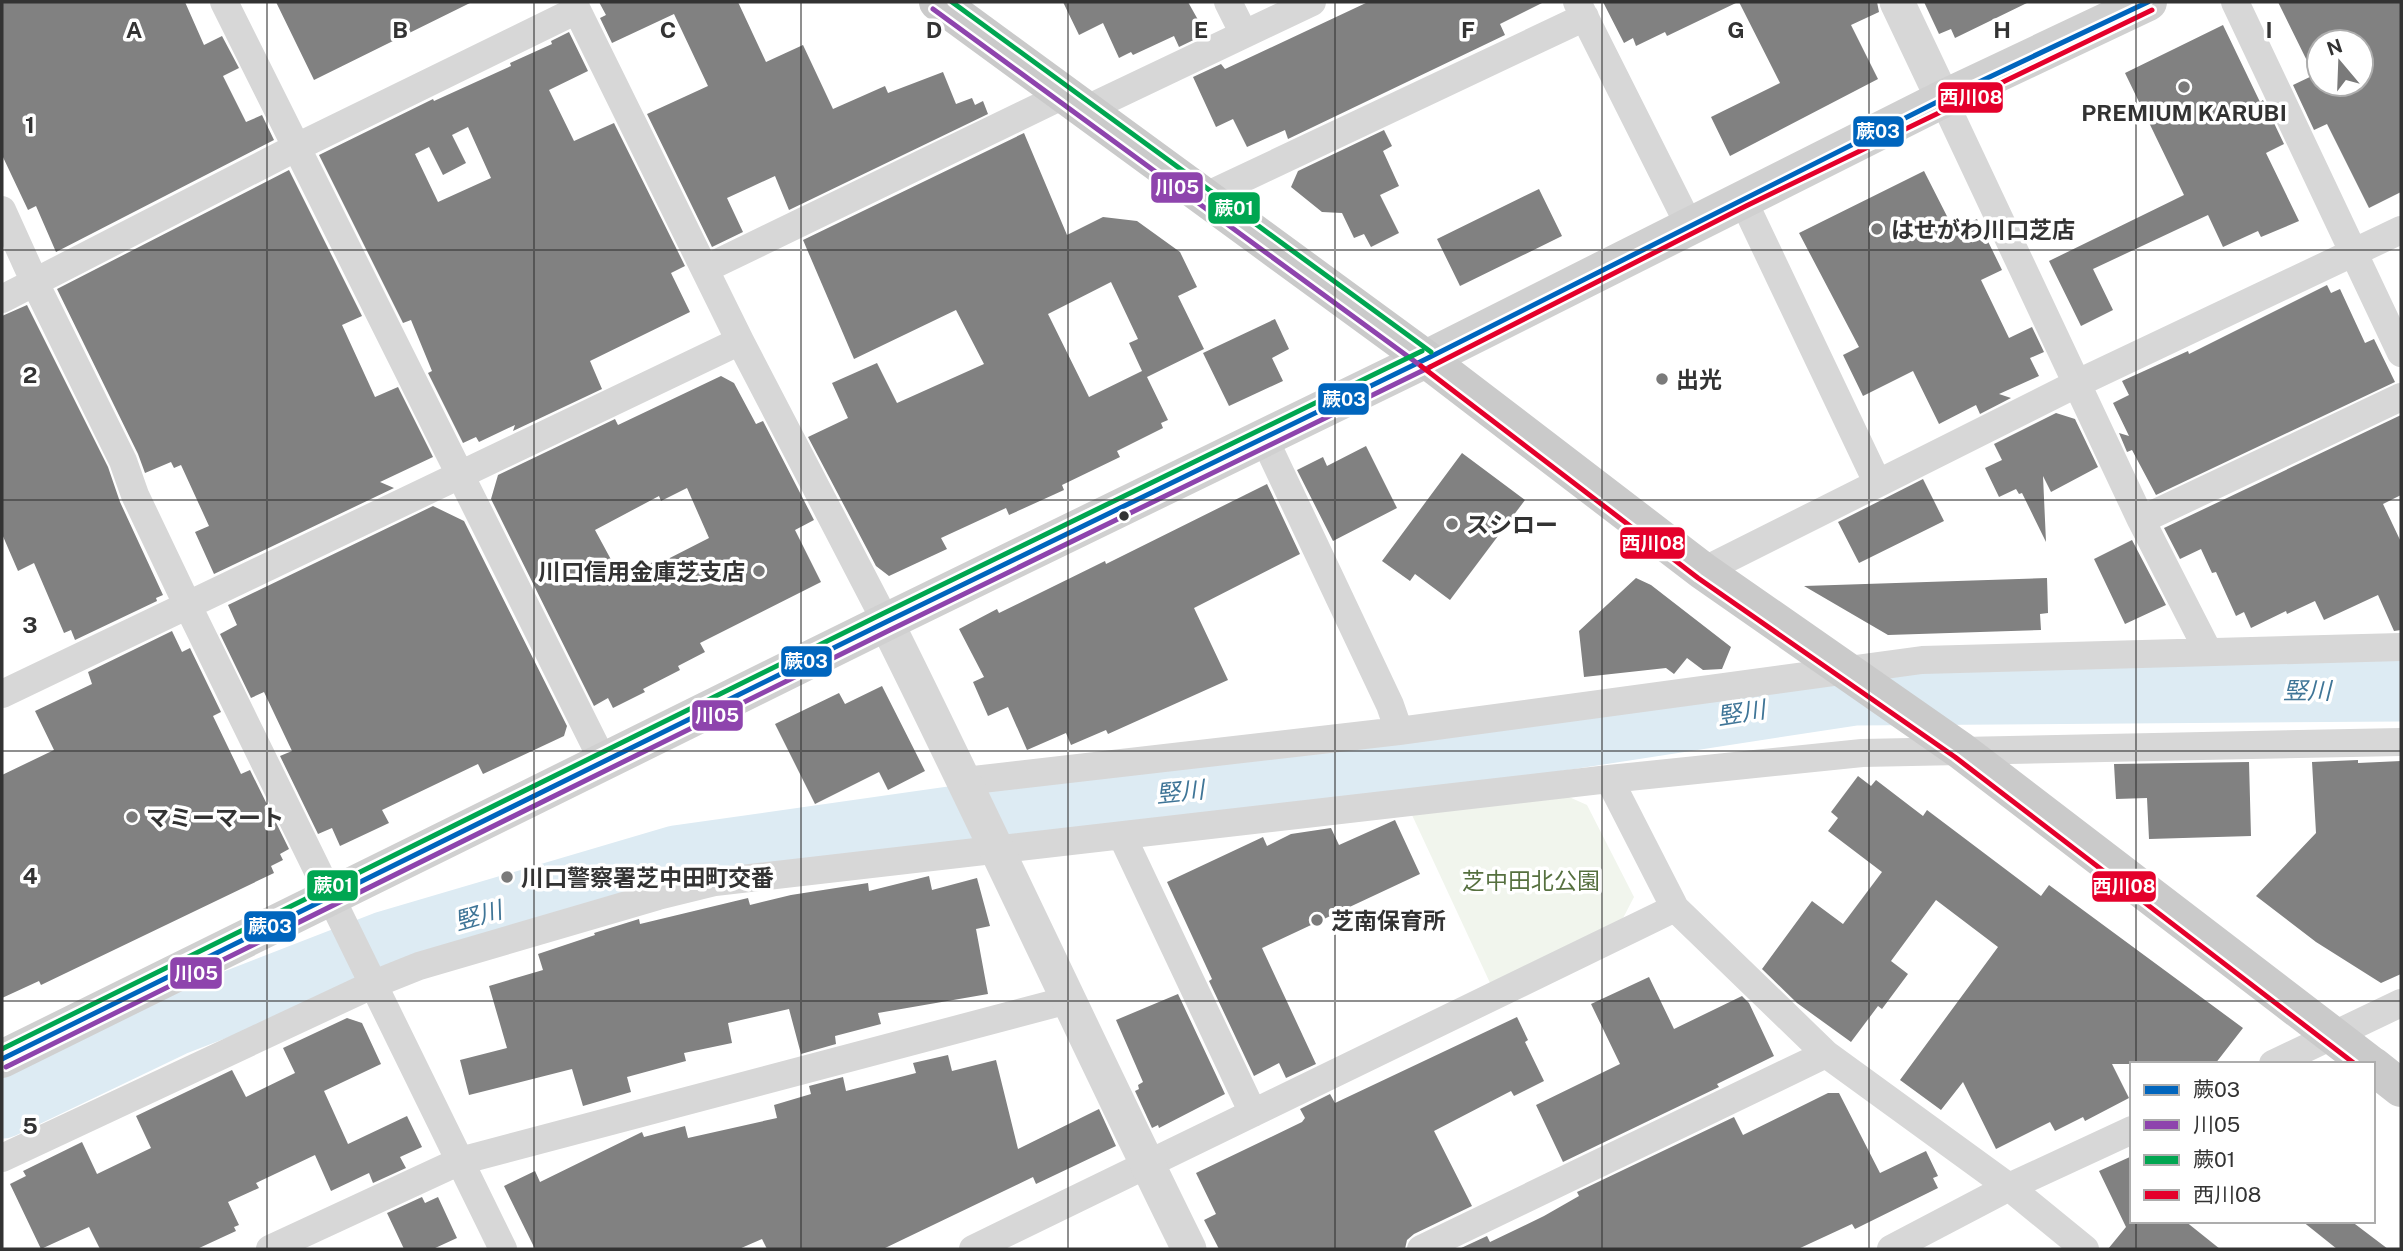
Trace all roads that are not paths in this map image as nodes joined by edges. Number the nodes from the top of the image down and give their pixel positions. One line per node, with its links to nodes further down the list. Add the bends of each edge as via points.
1 (224, 2): 13 (street)
2 (939, 2): 12 (main road)
3 (1228, 2): 10 (street)
4 (1312, 2): 10 (street)
5 (1897, 2): 11 (street)
6 (2148, 2): 11 (main road)
7 (2235, 2): 19 (street)
8 (575, 6): 13 (street); 20 (street)
9 (1581, 9): 14 (street); 17 (street)
10 (1244, 34): 12 (street)
11 (1942, 99): 15 (main road); 26 (street)
12 (1074, 103): 14 (main road); 20 (street)
13 (297, 147): 21 (street); 29 (street)
14 (1204, 197): 25 (main road)
15 (1742, 198): 17 (main road); 30 (street)
16 (2, 210): 21 (street)
17 (1689, 225): 25 (main road)
18 (2401, 229): 19 (street)
19 (2353, 252): 24 (street); 26 (street)
20 (705, 269): 23 (street)
21 (35, 284): 22 (street); 33 (street, via 123,461)
22 (2, 299)
23 (740, 341): 29 (street); 34 (street)
24 (2401, 353)
25 (1426, 359): 28 (main road); 32 (main road)
26 (2077, 384): 30 (street); 31 (street)
27 (2401, 397): 31 (street)
28 (1264, 438): 34 (main road); 39 (street)
29 (461, 474): 33 (street); 42 (street)
30 (1877, 482): 32 (street)
31 (2141, 520): 36 (street)
32 (1703, 571): 37 (main road)
33 (187, 604): 38 (street); 48 (street)
34 (886, 622): 42 (main road); 44 (street)
35 (2401, 647): 36 (street)
36 (2208, 651): 37 (street, via 1922,660)
37 (1845, 671): 39 (street); 41 (main road)
38 (2, 694)
39 (1399, 731): 44 (street)
40 (2401, 742): 41 (street)
41 (1959, 750): 43 (street, via 1862,753); 52 (main road)
42 (604, 763): 48 (main road)
43 (1609, 779): 45 (street); 47 (street)
44 (968, 787): 46 (street)
45 (1122, 836): 46 (street); 59 (street)
46 (994, 843): 49 (street, via 715,882); 50 (street)
47 (1675, 908): 53 (street); 59 (street)
48 (338, 909): 49 (street); 54 (main road)
49 (371, 978): 61 (street); 62 (street)
50 (1068, 1000): 62 (street); 63 (street)
51 (2401, 1003): 52 (street)
52 (2334, 1036): 55 (street); 56 (main road)
53 (1826, 1054): 64 (street); 69 (street)
54 (2, 1059)
55 (2277, 1062)
56 (2368, 1062)
57 (2375, 1067): 58 (main road)
58 (2401, 1087)
59 (1253, 1113): 63 (street)
60 (2130, 1131): 64 (street)
61 (2, 1158)
62 (460, 1161): 65 (street); 66 (street)
63 (1146, 1163): 67 (street); 68 (street)
64 (2009, 1187): 70 (street); 71 (street)
65 (270, 1249)
66 (503, 1249)
67 (973, 1249)
68 (1189, 1249)
69 (1421, 1249)
70 (1891, 1249)
71 (2085, 1249)

